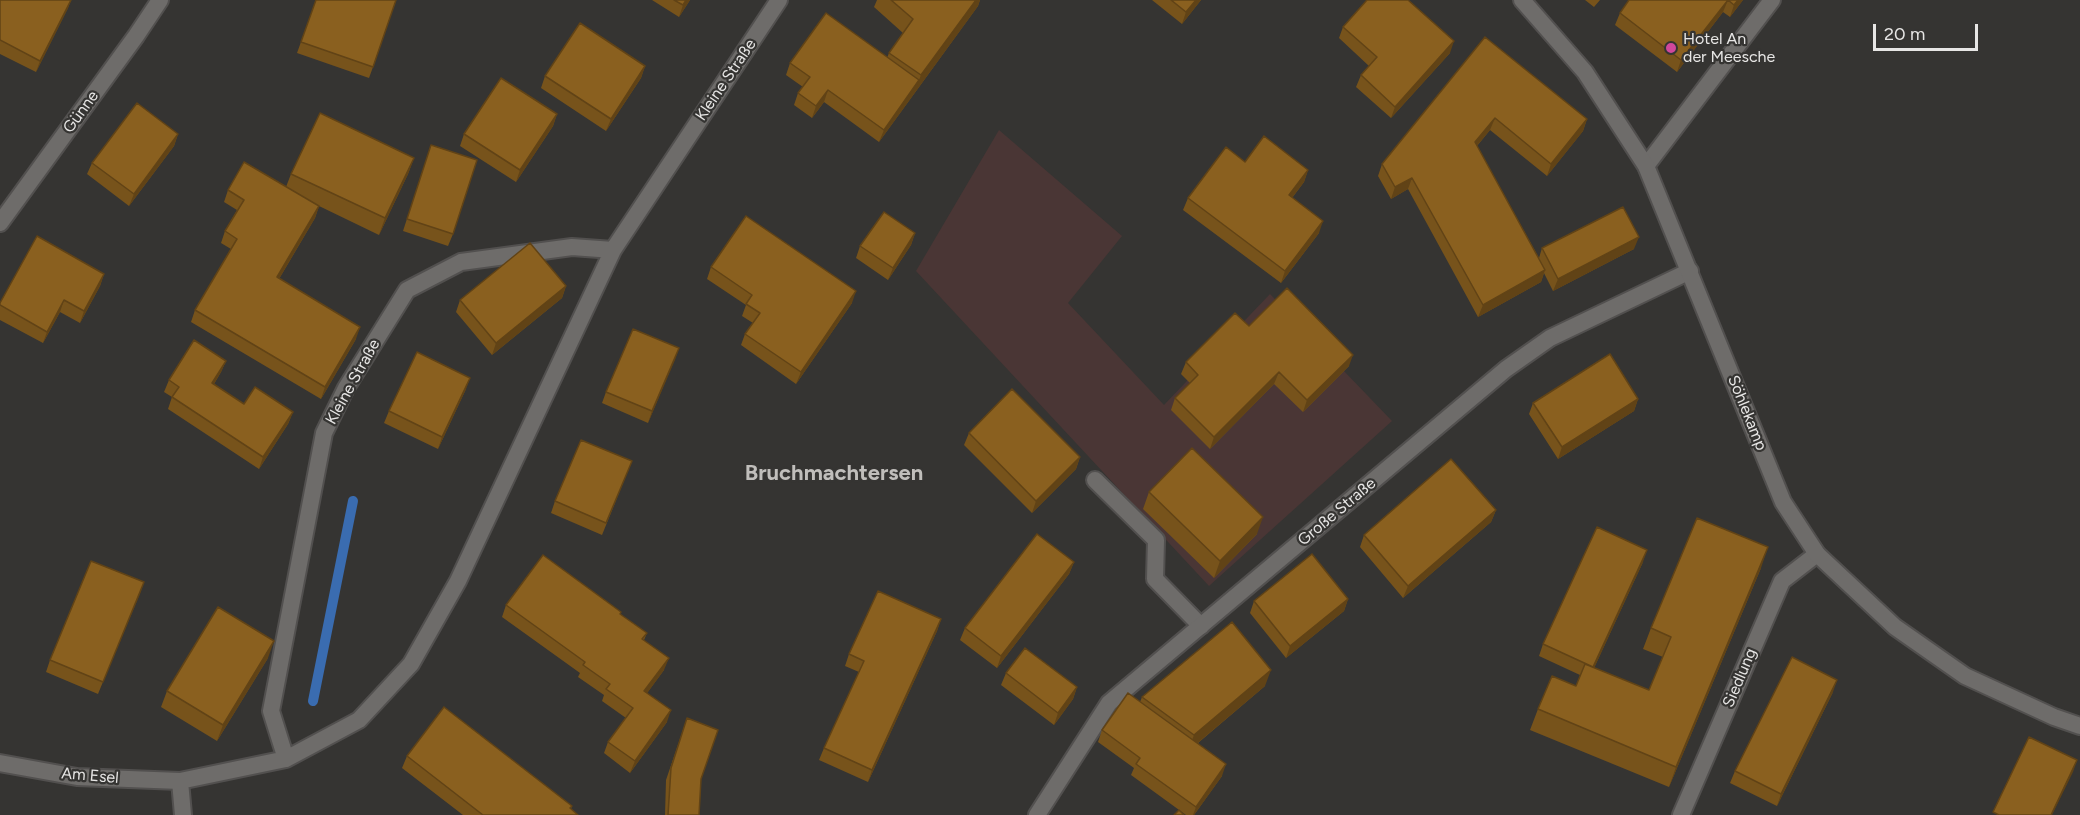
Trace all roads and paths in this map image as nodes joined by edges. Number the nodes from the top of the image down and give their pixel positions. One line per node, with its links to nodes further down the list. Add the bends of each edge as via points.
1 (160, 0): 6 (street, Günne)
2 (779, 0): 7 (street, Kleine Straße)
3 (1522, 0): 5 (street, Söhlekamp, via 1585,72)
4 (1772, 0): 5 (street)
5 (1646, 166): 8 (street, Söhlekamp)
6 (0, 223)
7 (613, 250): 13 (street, Kleine Straße, via 458,581 411,664 359,720); 13 (street, Kleine Straße, via 572,246 461,262 407,290 346,388 324,433 270,711)
8 (1690, 271): 10 (street, Söhlekamp, via 1783,501); 11 (street, Große Straße, via 1550,338 1506,369)
9 (1095, 480): 11 (street, via 1156,540 1155,579)
10 (1816, 554): 12 (street, Söhlekamp, via 1895,627 1965,676); 18 (street, Siedlung, via 1782,581)
11 (1201, 626): 17 (street, Große Straße, via 1109,703)
12 (2080, 726)
13 (286, 759): 15 (street, Kleine Straße)
14 (0, 764): 15 (street, Am Esel, via 77,777)
15 (180, 781): 16 (street)
16 (183, 815)
17 (1037, 815)
18 (1681, 815)

